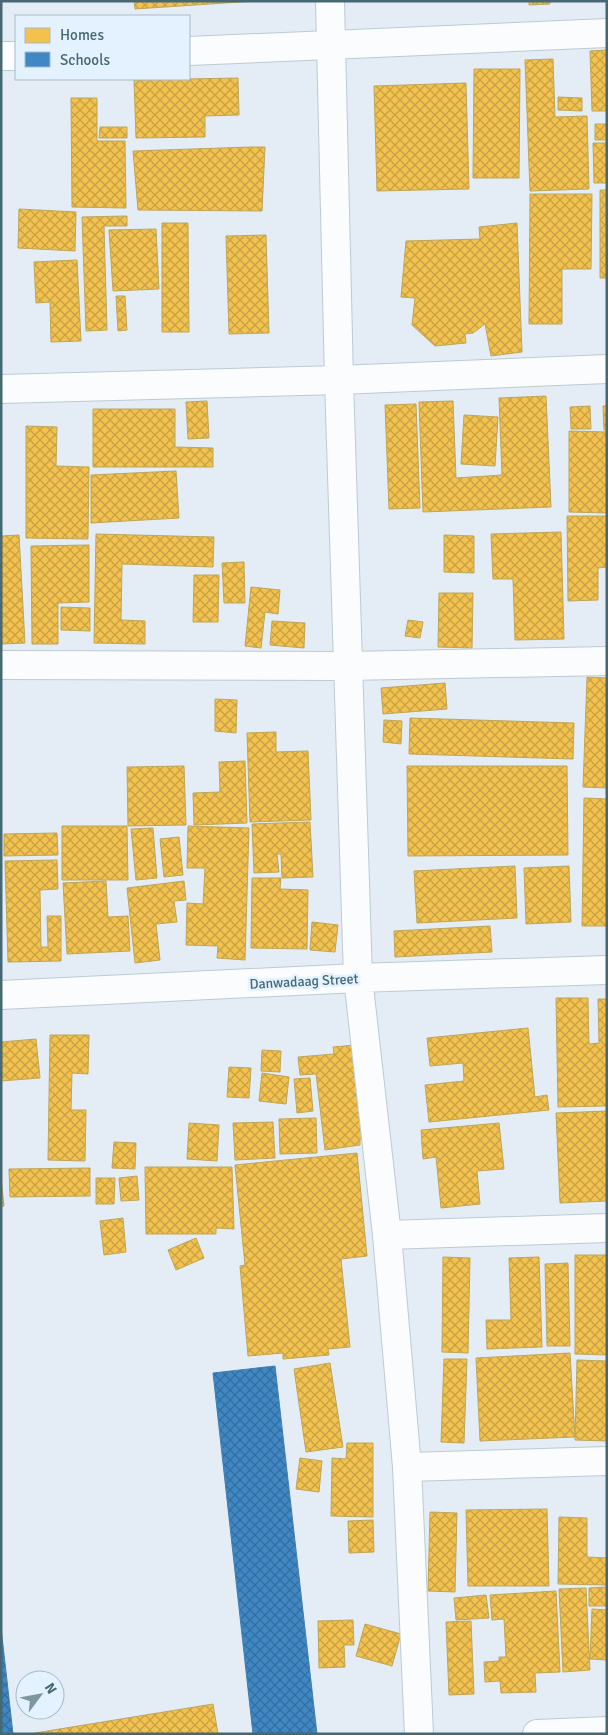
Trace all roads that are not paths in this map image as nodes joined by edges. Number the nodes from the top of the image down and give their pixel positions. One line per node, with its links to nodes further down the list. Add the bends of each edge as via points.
1 (330, 1): 3 (street)
2 (607, 33): 3 (street)
3 (331, 46): 4 (street); 8 (street)
4 (190, 50)
5 (1, 56): 6 (street)
6 (15, 56)
7 (607, 369): 8 (street)
8 (338, 380): 9 (street); 12 (street)
9 (1, 389)
10 (607, 662): 12 (street)
11 (1, 666): 12 (street)
12 (347, 666): 14 (street)
13 (607, 970): 14 (street, Danwadaag Street)
14 (358, 978): 15 (street, Danwadaag Street); 17 (street)
15 (1, 995)
16 (607, 1228): 17 (street)
17 (387, 1235): 19 (street)
18 (607, 1461): 19 (street)
19 (406, 1467): 21 (street)
20 (607, 1731): 22 (street)
21 (419, 1734)
22 (537, 1734)

